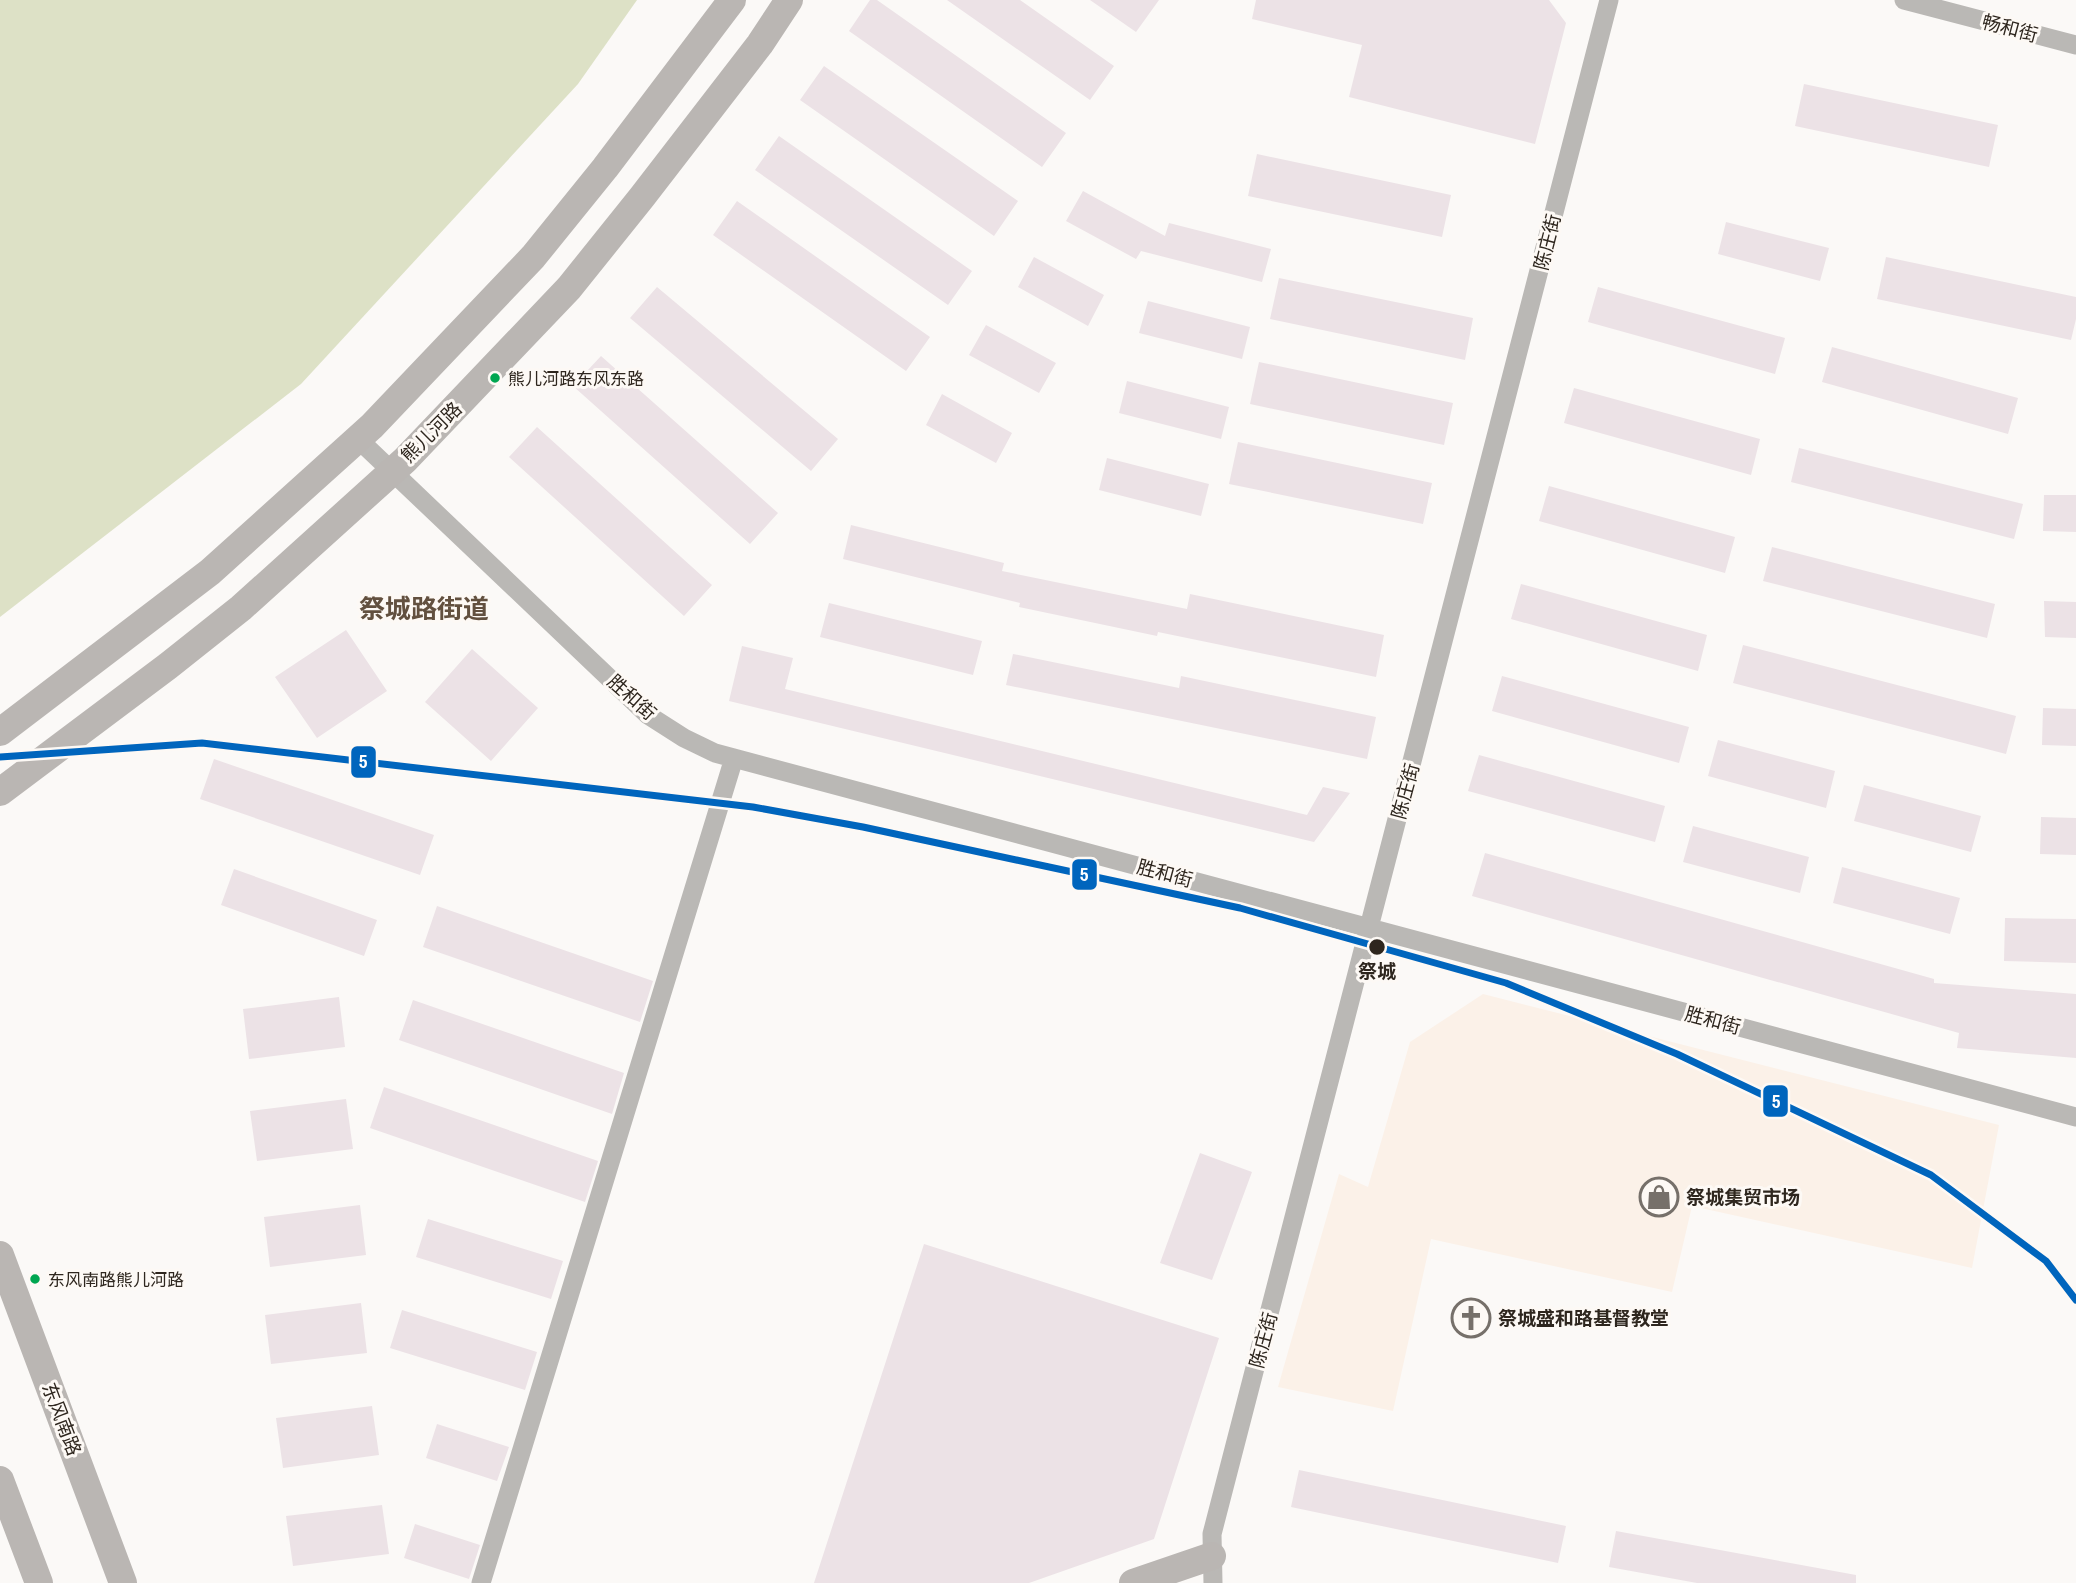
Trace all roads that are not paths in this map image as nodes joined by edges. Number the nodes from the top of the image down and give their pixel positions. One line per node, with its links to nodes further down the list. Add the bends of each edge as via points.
1 (732, 0): 6 (street, via 533,257)
2 (789, 0): 7 (street, 熊儿河路, via 760,44 569,288)
3 (1609, 0): 11 (street, 陈庄街)
4 (1904, 0): 5 (street, 畅和街)
5 (2076, 45)
6 (358, 439): 7 (street, 胜和街); 8 (street, via 210,572)
7 (392, 471): 9 (street, 胜和街, via 648,715 684,738); 10 (street, 熊儿河路, via 241,608)
8 (0, 732)
9 (734, 758): 11 (street, 胜和街); 18 (street)
10 (0, 792)
11 (1370, 928): 12 (street, 胜和街); 15 (street, 陈庄街, via 1212,1534)
12 (2076, 1117)
13 (0, 1255): 17 (street, 东风南路)
14 (0, 1480): 16 (street)
15 (1213, 1569): 19 (street)
16 (38, 1583)
17 (123, 1583)
18 (481, 1583)
19 (1133, 1583)

